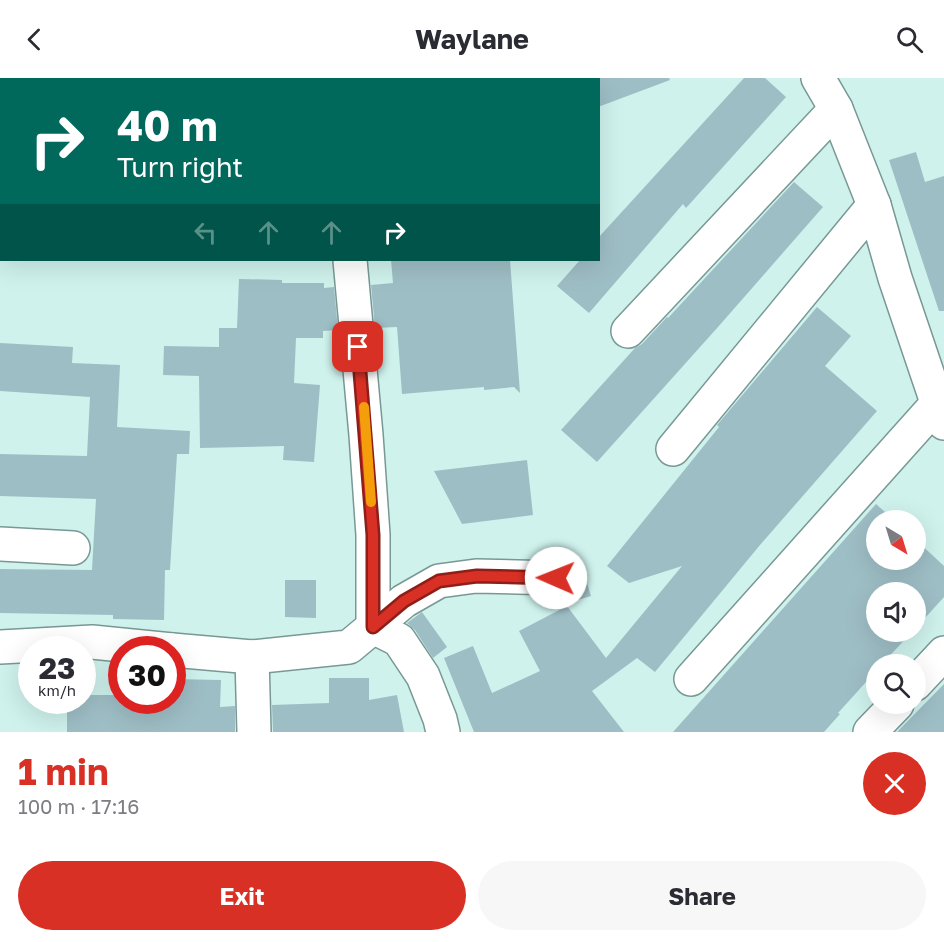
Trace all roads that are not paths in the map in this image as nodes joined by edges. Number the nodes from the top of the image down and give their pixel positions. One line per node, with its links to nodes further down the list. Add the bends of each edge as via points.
1 (818, 78): 2 (street)
2 (836, 109): 3 (street); 5 (street)
3 (874, 205): 6 (street); 7 (street)
4 (350, 261): 11 (street, via 373,535)
5 (628, 331)
6 (940, 413): 18 (street)
7 (672, 449)
8 (0, 544): 9 (street)
9 (72, 548)
10 (556, 578): 11 (street, via 477,576 439,581 404,601)
11 (373, 627): 16 (street, via 349,647); 21 (street, via 399,640 423,676)
12 (108, 644): 13 (street)
13 (0, 647)
14 (186, 651): 16 (street)
15 (944, 653): 17 (street)
16 (252, 657): 20 (street)
17 (926, 672)
18 (691, 679)
19 (887, 714): 22 (street)
20 (254, 732)
21 (443, 732)
22 (870, 732)

